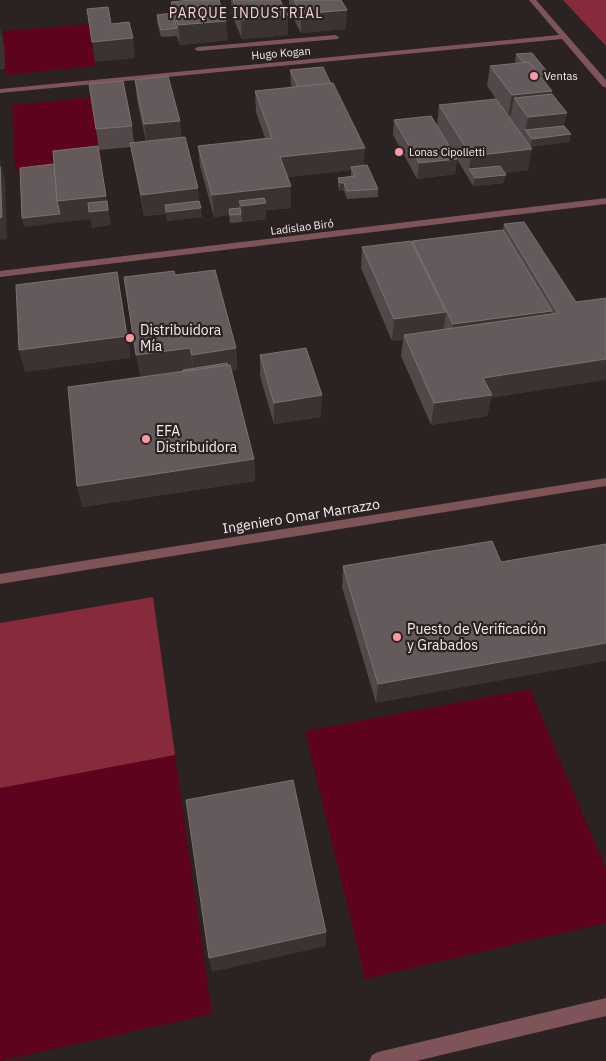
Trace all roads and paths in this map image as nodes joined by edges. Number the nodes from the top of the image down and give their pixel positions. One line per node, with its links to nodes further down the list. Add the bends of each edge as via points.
1 (532, 0): 3 (street)
2 (335, 36): 5 (street)
3 (564, 37): 5 (street, Hugo Kogan); 6 (street)
4 (198, 49): 5 (street)
5 (259, 55): 7 (street, Hugo Kogan)
6 (606, 85)
7 (0, 91)
8 (606, 201): 9 (street, Ladislao Biró)
9 (0, 274)
10 (606, 482): 11 (street, Ingeniero Omar Marrazzo)
11 (0, 580)
12 (606, 1007): 13 (street)
13 (378, 1061)

